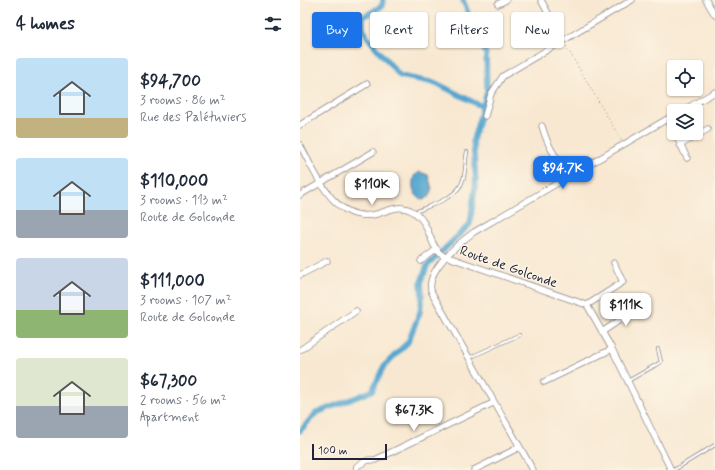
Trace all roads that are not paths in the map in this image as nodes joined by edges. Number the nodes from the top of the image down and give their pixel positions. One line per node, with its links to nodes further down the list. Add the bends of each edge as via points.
1 (506, 0): 5 (street)
2 (541, 0): 6 (street)
3 (632, 0): 8 (street)
4 (706, 0): 7 (street)
5 (498, 4)
6 (547, 12)
7 (715, 14)
8 (564, 40)
9 (551, 48): 13 (street, via 503,76 491,94)
10 (367, 84): 15 (street)
11 (715, 92): 12 (street)
12 (694, 104)
13 (485, 116)
14 (667, 120): 24 (street)
15 (300, 125)
16 (542, 126): 24 (street, via 551,149)
17 (708, 129): 20 (street)
18 (678, 140): 20 (street)
19 (300, 145): 25 (street)
20 (680, 145): 23 (street)
21 (373, 152): 25 (street)
22 (467, 152): 27 (lane, via 464,178 458,188 443,200)
23 (687, 158)
24 (572, 174): 29 (street, via 474,232)
25 (321, 182): 26 (street); 27 (street, via 338,204 356,215 370,215 398,208 408,209)
26 (300, 195)
27 (414, 213): 28 (street, Route de Golconde, via 426,225)
28 (437, 249): 29 (street, Route de Golconde); 31 (street)
29 (446, 257): 34 (street, Route de Golconde); 42 (street, via 431,278 430,287)
30 (327, 261): 33 (street)
31 (421, 261)
32 (614, 263): 34 (street, via 624,282)
33 (300, 275)
34 (587, 306): 37 (street)
35 (356, 311): 40 (street)
36 (646, 313): 37 (street, via 629,314)
37 (602, 332): 39 (street)
38 (519, 335): 42 (lane)
39 (612, 349): 43 (street); 44 (street)
40 (300, 350)
41 (658, 350): 44 (lane, via 661,362)
42 (468, 358): 45 (street)
43 (544, 382)
44 (628, 382): 51 (street)
45 (493, 403): 47 (street); 48 (street, via 375,460 368,460 357,466)
46 (715, 445): 51 (lane)
47 (520, 447): 49 (street); 50 (street)
48 (356, 470)
49 (474, 470)
50 (533, 470)
51 (672, 470)

